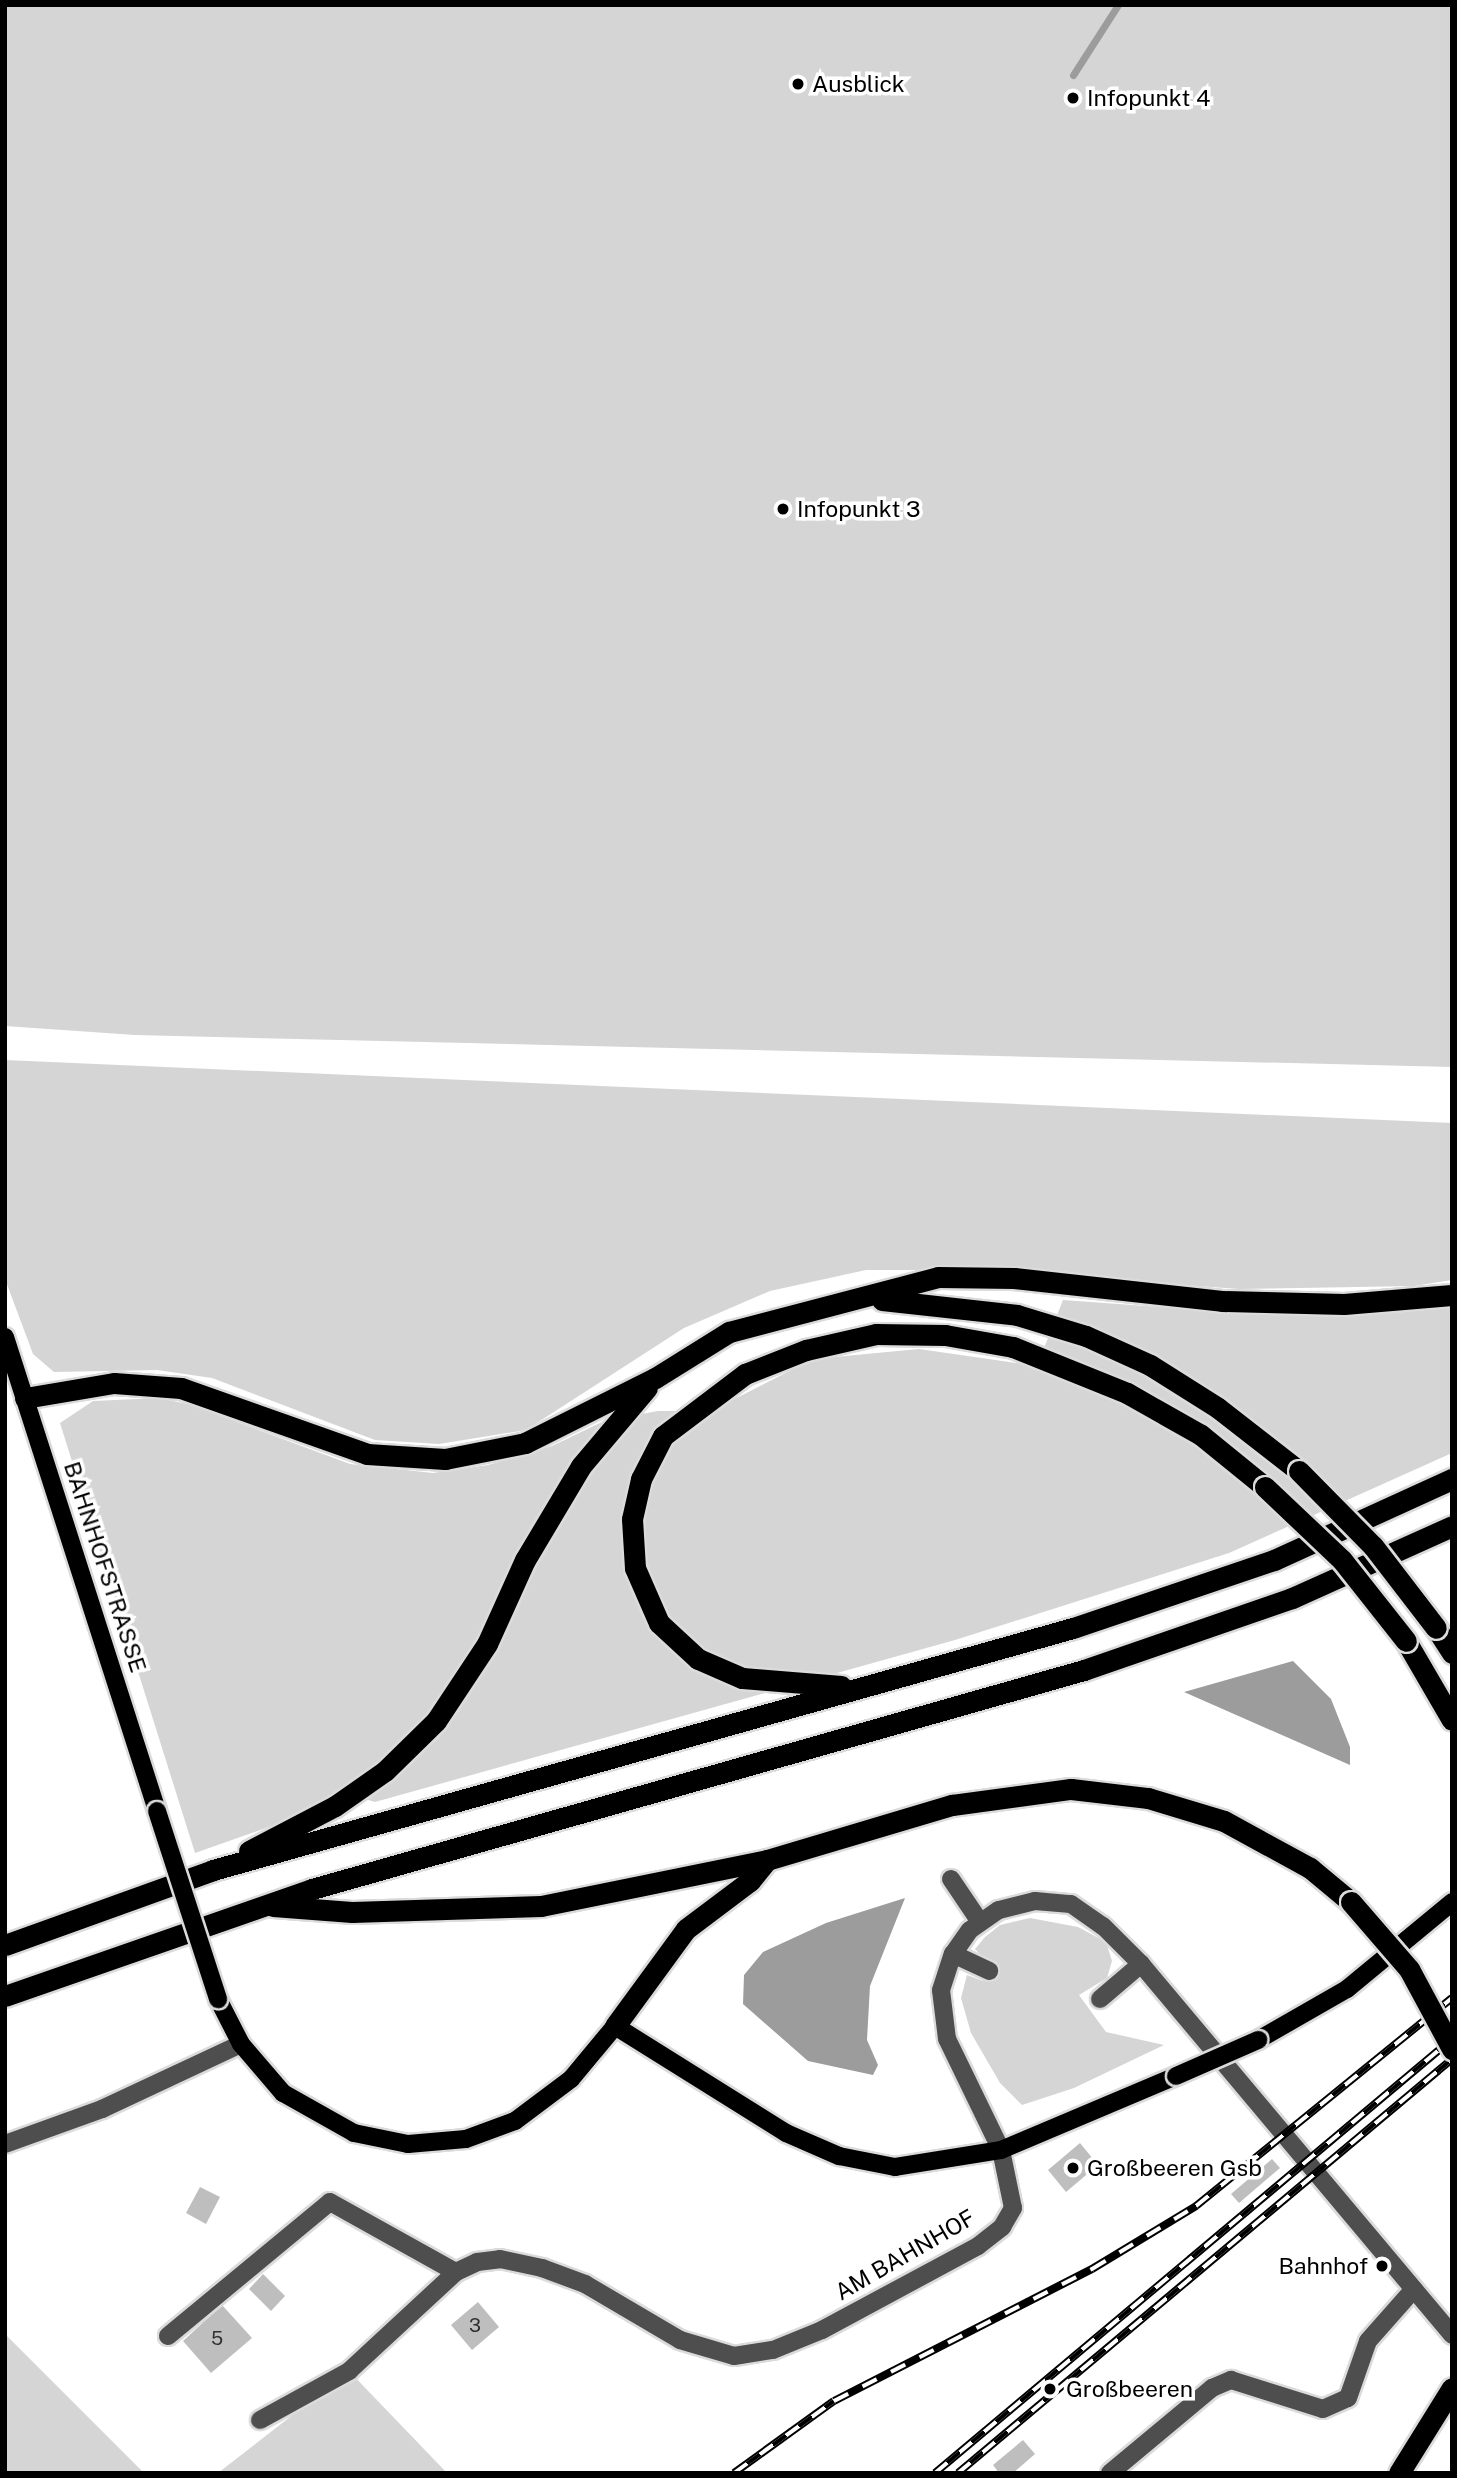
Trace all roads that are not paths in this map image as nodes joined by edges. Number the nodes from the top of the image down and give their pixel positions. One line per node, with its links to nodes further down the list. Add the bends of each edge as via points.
1 (1452, 1295): 2 (highway, via 1344,1304 1222,1301 1014,1278 938,1277)
2 (866, 1300): 4 (highway, via 789,1313 729,1332); 8 (highway, bridge, via 1005,1313 1086,1336 1150,1365 1218,1408 1299,1471 1373,1546)
3 (5, 1337): 5 (main road, BAHNHOFSTRASSE)
4 (655, 1378): 5 (highway, via 525,1443 445,1459 367,1454 181,1388 114,1383); 12 (highway, via 581,1466 525,1560 487,1644 436,1721 385,1771 335,1806)
5 (25, 1398): 24 (main road, BAHNHOFSTRASSE, bridge, via 218,1999)
6 (1452, 1479): 9 (highway, via 1274,1560 1073,1628)
7 (1452, 1526): 15 (highway, via 1292,1598 1084,1670)
8 (1452, 1653)
9 (868, 1686): 10 (highway, bridge, via 779,1684 742,1678 698,1659 660,1623 635,1568 632,1519 641,1479 663,1436 745,1374 806,1350 876,1334 945,1335 1013,1348 1127,1392 1201,1435 1265,1487 1342,1560 1406,1641); 12 (highway)
10 (1452, 1720)
11 (767, 1860): 15 (highway, via 541,1906 352,1912); 23 (highway, via 750,1881 687,1929); 25 (highway, bridge, via 991,1797 1110,1792 1224,1821 1310,1868 1351,1902 1409,1969)
12 (213, 1870): 17 (highway)
13 (951, 1879): 16 (street)
14 (1452, 1902): 27 (main road, bridge, via 1347,1989 1258,2040)
15 (264, 1905): 21 (highway)
16 (980, 1922): 18 (street, AM BAHNHOF); 19 (street, AM BAHNHOF, via 1035,1901 1071,1904 1103,1926)
17 (5, 1945)
18 (953, 1954): 20 (street); 27 (street, AM BAHNHOF, via 941,1990 947,2039)
19 (1140, 1964): 22 (street); 29 (street, AM BAHNHOF)
20 (989, 1970)
21 (5, 1996)
22 (1100, 1999)
23 (615, 2026): 24 (main road, BAHNHOFSTRASSE, via 571,2080 536,2108 492,2131 435,2143 380,2140 330,2123 283,2093); 27 (main road, via 752,2114 839,2156 920,2167)
24 (241, 2044): 26 (street, via 102,2109)
25 (1452, 2049)
26 (5, 2144)
27 (1001, 2150): 28 (street, AM BAHNHOF, via 1013,2208 1002,2227 978,2246 774,2350 734,2356 680,2340 585,2284 542,2268 500,2259)
28 (456, 2272): 31 (street, via 330,2202); 33 (street, AM BAHNHOF, via 349,2371)
29 (1414, 2289): 30 (street, AM BAHNHOF); 34 (street, via 1367,2340 1348,2398 1323,2409 1231,2380 1212,2388)
30 (1452, 2335)
31 (168, 2336)
32 (1450, 2385): 35 (highway)
33 (260, 2420)
34 (1110, 2473)
35 (1399, 2473)

